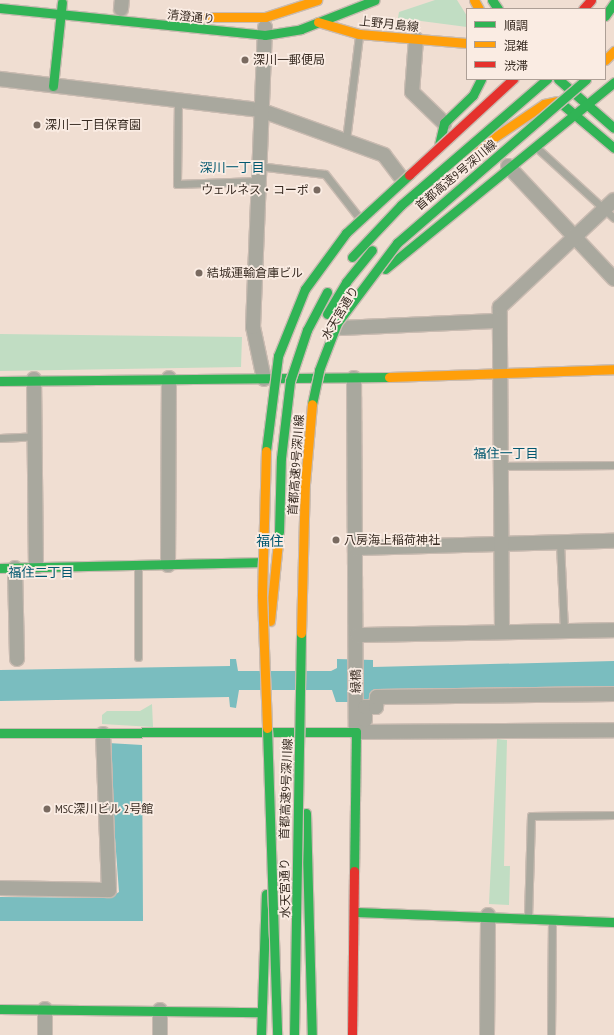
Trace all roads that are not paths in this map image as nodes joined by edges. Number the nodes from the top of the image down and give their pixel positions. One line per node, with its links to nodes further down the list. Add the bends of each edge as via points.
1 (317, 0): 11 (main road, 清澄通り)
2 (375, 0): 12 (main road, 清澄通り)
3 (591, 0): 7 (main road)
4 (62, 1): 8 (main road)
5 (614, 3): 9 (main road)
6 (0, 8): 8 (main road, 清澄通り)
7 (584, 8)
8 (61, 15): 14 (main road, 清澄通り); 31 (main road)
9 (606, 15)
10 (190, 16): 11 (main road, 清澄通り, via 229,19)
11 (265, 17): 14 (street)
12 (318, 22): 13 (main road, 上野月島線); 14 (main road, 清澄通り)
13 (359, 34): 15 (main road, 上野月島線); 39 (lane)
14 (265, 35): 35 (street)
15 (416, 39): 17 (main road, 上野月島線); 37 (street, via 412,92)
16 (614, 40): 18 (main road)
17 (464, 45)
18 (606, 47)
19 (614, 51): 20 (main road)
20 (606, 59)
21 (0, 80): 31 (street)
22 (480, 80): 37 (main road, via 473,95)
23 (512, 80): 40 (main road)
24 (512, 80): 110 (main road, 首都高速9号深川線, bridge, via 346,233 305,289 278,356 266,431 262,596)
25 (534, 80): 33 (main road)
26 (546, 80): 79 (main road, bridge, via 381,225 346,264 321,301 301,347 287,399 280,458 280,532)
27 (559, 80): 34 (main road)
28 (567, 80): 62 (main road, bridge, via 462,165 379,242 338,294 317,334)
29 (585, 80): 111 (main road, 首都高速9号深川線, bridge, via 397,243 337,323 320,370 313,398 305,484 294,887)
30 (614, 82): 34 (main road, 水天宮通り)
31 (53, 86): 32 (street)
32 (178, 100): 35 (street); 47 (lane, via 177,184)
33 (558, 100): 34 (main road); 36 (main road); 43 (main road, via 544,104 521,118 478,150 456,159)
34 (585, 102): 36 (main road, 水天宮通り); 38 (main road)
35 (260, 110): 39 (street); 44 (street)
36 (573, 112): 41 (main road, 水天宮通り); 42 (main road)
37 (444, 123): 40 (main road)
38 (614, 128)
39 (346, 140): 46 (street, via 384,156)
40 (439, 145): 43 (main road)
41 (534, 145): 45 (main road, 水天宮通り); 48 (lane)
42 (614, 148)
43 (419, 161): 46 (main road)
44 (258, 166): 47 (street); 49 (lane, via 325,174)
45 (508, 166): 50 (street); 53 (main road, 水天宮通り, via 395,259 373,283)
46 (400, 176): 49 (main road)
47 (257, 181): 59 (street, via 253,328)
48 (611, 209): 50 (street)
49 (357, 215): 59 (main road, via 290,301 271,344)
50 (574, 238): 51 (street); 52 (street, via 504,302)
51 (614, 279)
52 (499, 321): 53 (street); 55 (street)
53 (342, 328): 60 (main road, 水天宮通り)
54 (614, 369): 55 (main road)
55 (500, 373): 57 (main road); 66 (street)
56 (169, 378): 58 (main road); 59 (main road); 73 (street)
57 (354, 378): 60 (main road); 70 (street, 緑橋)
58 (34, 379): 61 (main road); 63 (street)
59 (264, 379): 60 (main road); 72 (main road)
60 (322, 379): 78 (main road, 水天宮通り, via 310,445 306,531)
61 (0, 381)
62 (301, 392)
63 (35, 436): 64 (lane); 75 (street)
64 (0, 438)
65 (614, 465): 66 (lane)
66 (500, 466): 69 (street)
67 (614, 541): 68 (street)
68 (560, 543): 69 (street); 80 (lane)
69 (500, 544): 70 (street); 82 (street)
70 (356, 548): 83 (street, 緑橋)
71 (292, 556): 78 (main road)
72 (262, 562): 73 (main road); 79 (main road)
73 (168, 565): 74 (main road)
74 (138, 566): 75 (main road); 84 (lane)
75 (36, 567): 77 (main road)
76 (0, 568): 77 (main road)
77 (15, 568): 85 (street)
78 (296, 619): 91 (main road, 水天宮通り)
79 (270, 621): 90 (main road, 水天宮通り)
80 (564, 630): 81 (street); 82 (street)
81 (614, 630)
82 (502, 631): 83 (street)
83 (357, 635): 87 (street, 緑橋, via 356,704)
84 (138, 658)
85 (17, 659)
86 (614, 694): 87 (street, via 377,697 376,707 364,707)
87 (360, 726): 88 (street); 91 (main road); 97 (main road)
88 (614, 730)
89 (0, 733): 92 (main road)
90 (271, 733): 91 (main road); 92 (main road); 95 (main road, 水天宮通り)
91 (296, 733): 93 (main road, 水天宮通り)
92 (103, 734): 96 (street, via 109,890)
93 (296, 758): 112 (main road, 水天宮通り, bridge); 113 (main road, via 305,780)
94 (614, 815): 99 (lane, via 531,816)
95 (269, 870): 105 (main road, via 262,918); 109 (main road, 水天宮通り, bridge)
96 (0, 888)
97 (354, 912): 98 (main road); 114 (main road)
98 (488, 915): 99 (main road); 115 (street)
99 (528, 917): 100 (main road)
100 (552, 919): 101 (main road); 116 (lane)
101 (614, 922)
102 (0, 1009): 103 (main road)
103 (45, 1010): 104 (main road); 106 (street)
104 (160, 1010): 105 (main road); 107 (street)
105 (261, 1012): 108 (main road)
106 (45, 1035)
107 (160, 1035)
108 (261, 1035)
109 (272, 1035)
110 (277, 1035)
111 (294, 1035)
112 (298, 1035)
113 (312, 1035)
114 (352, 1035)
115 (487, 1035)
116 (551, 1035)

